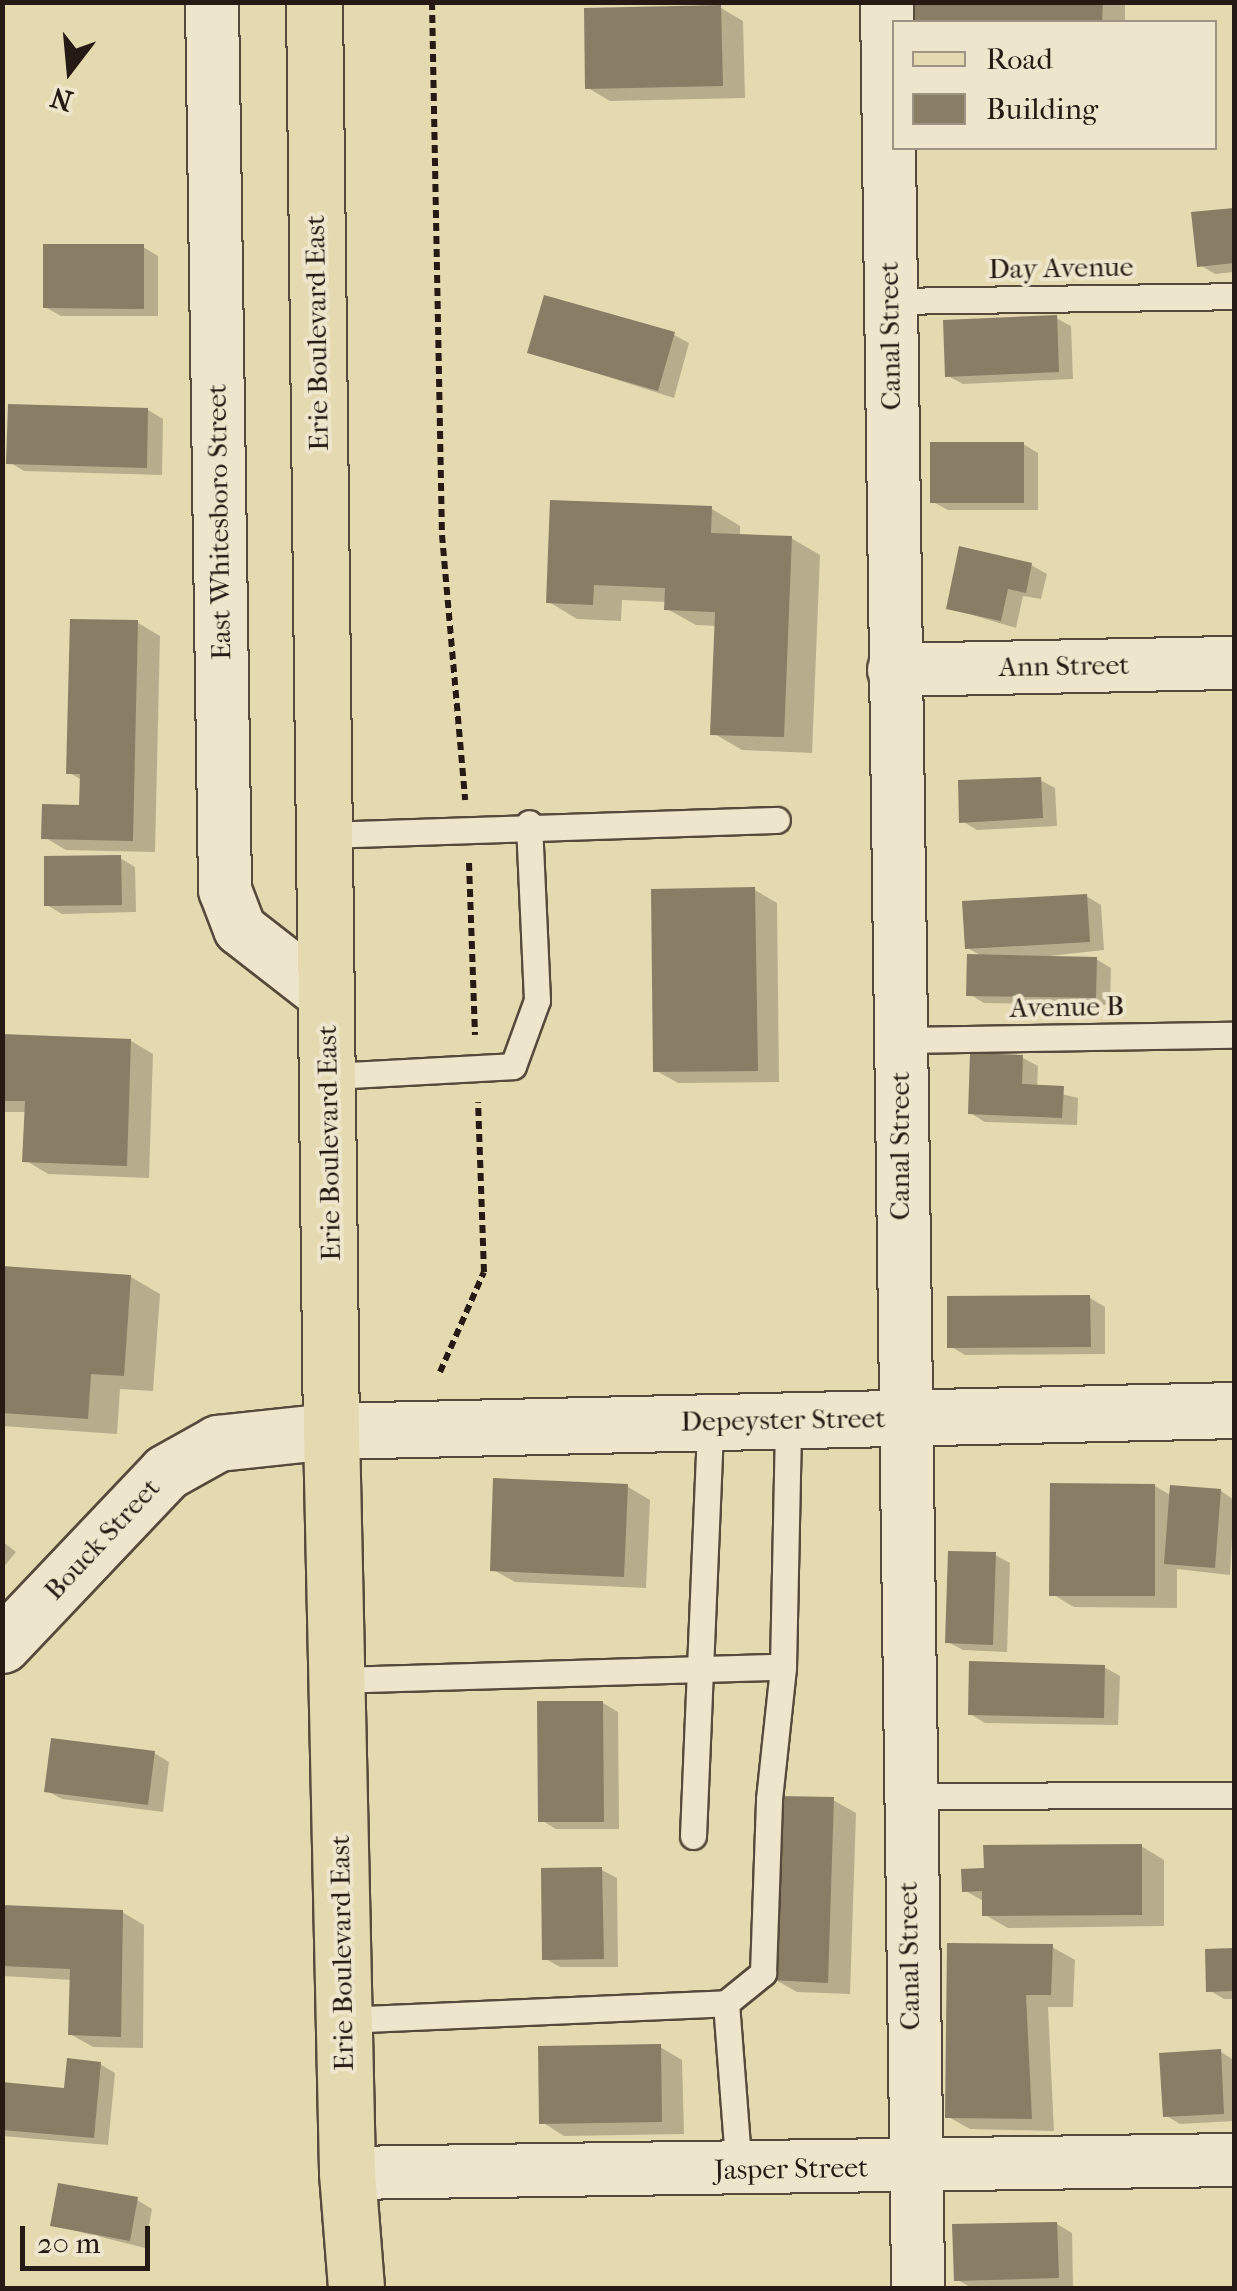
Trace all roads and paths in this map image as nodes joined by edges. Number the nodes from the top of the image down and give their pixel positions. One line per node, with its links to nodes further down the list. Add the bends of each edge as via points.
1 (212, 2): 13 (street, East Whitesboro Street, via 224,890 240,929)
2 (314, 2): 12 (main road, Erie Boulevard East)
3 (432, 2): 11 (path, via 442,535)
4 (886, 2): 6 (street, Canal Street)
5 (1234, 296): 6 (lane, Day Avenue)
6 (889, 301): 8 (street, Canal Street)
7 (1234, 663): 8 (street, Ann Street)
8 (894, 670): 15 (street, Canal Street)
9 (778, 820): 10 (lane)
10 (529, 824): 11 (lane); 16 (lane, via 538,1000 514,1066)
11 (468, 827): 12 (lane); 16 (path)
12 (322, 835): 13 (main road, Erie Boulevard East)
13 (326, 996): 17 (main road, Erie Boulevard East)
14 (1234, 1034): 15 (lane, Avenue B)
15 (900, 1040): 20 (street, Canal Street)
16 (476, 1069): 17 (lane); 18 (path, via 484,1272)
17 (330, 1076): 23 (main road, Erie Boulevard East)
18 (440, 1372)
19 (1234, 1410): 20 (street, Depeyster Street)
20 (901, 1418): 21 (street, Depeyster Street); 29 (street, Canal Street)
21 (788, 1420): 22 (street, Depeyster Street); 25 (lane)
22 (710, 1422): 23 (street, Depeyster Street); 26 (lane)
23 (331, 1431): 24 (street, Bouck Street, via 218,1444 166,1472); 27 (main road, Erie Boulevard East)
24 (2, 1645)
25 (783, 1667): 26 (lane); 31 (lane, via 769,1799 763,1973)
26 (704, 1669): 27 (lane); 30 (lane, via 694,1714)
27 (336, 1680): 32 (main road, Erie Boulevard East)
28 (1234, 1795): 29 (lane)
29 (907, 1796): 34 (street, Canal Street)
30 (692, 1836)
31 (726, 2003): 32 (lane); 35 (lane)
32 (344, 2020): 36 (main road, Erie Boulevard East)
33 (1234, 2160): 34 (street, Jasper Street)
34 (912, 2166): 35 (street, Jasper Street); 38 (street, Canal Street)
35 (739, 2171): 36 (street, Jasper Street)
36 (347, 2172): 37 (main road, Erie Boulevard East)
37 (353, 2287)
38 (918, 2288)

